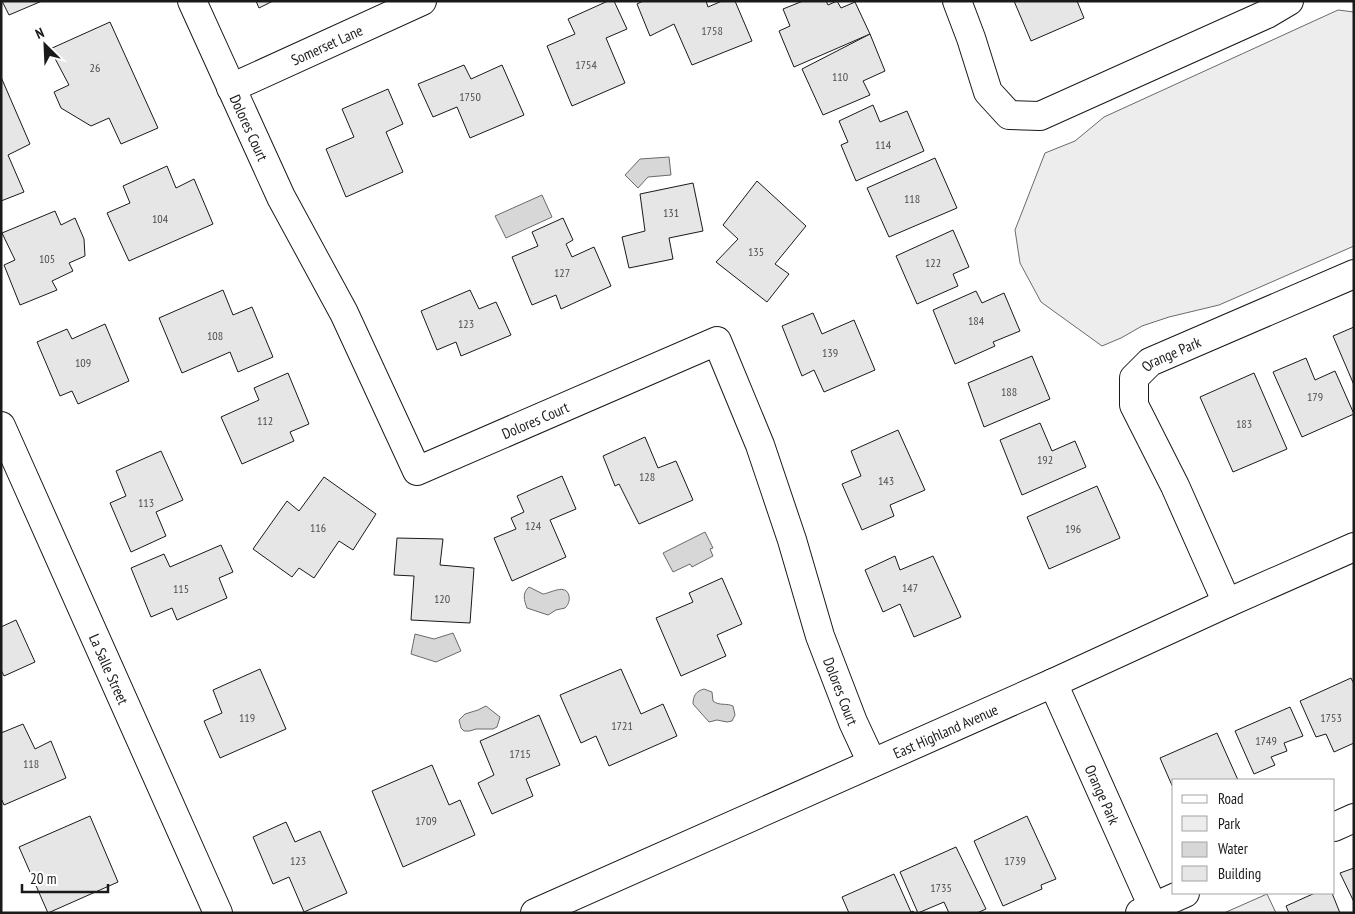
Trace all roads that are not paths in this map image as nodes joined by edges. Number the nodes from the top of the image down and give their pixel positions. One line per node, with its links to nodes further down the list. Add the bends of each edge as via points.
1 (192, 1): 5 (street, Dolores Court)
2 (422, 1): 5 (street, Somerset Lane)
3 (957, 1): 4 (street, via 988,92 1009,115 1040,116 1267,14)
4 (1288, 1)
5 (232, 88): 11 (street, Dolores Court, via 281,197 344,313 417,471 717,341 760,445 820,636)
6 (1354, 274): 9 (street, Orange Park, via 1150,362 1134,378 1134,405 1175,486)
7 (1, 426): 16 (street, La Salle Street)
8 (1354, 547): 9 (street, East Highland Avenue)
9 (1227, 603): 10 (street, East Highland Avenue)
10 (1053, 683): 11 (street, East Highland Avenue); 15 (street, Orange Park)
11 (872, 763): 17 (street, East Highland Avenue)
12 (1354, 818): 13 (street)
13 (1335, 827)
14 (1183, 894): 15 (street)
15 (1146, 910)
16 (218, 913)
17 (535, 913)

